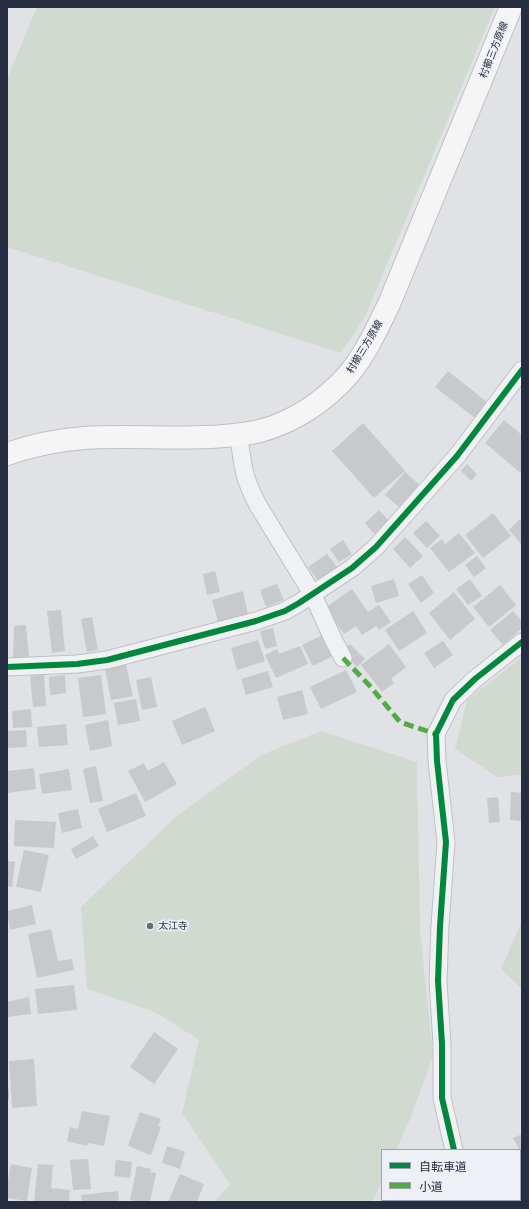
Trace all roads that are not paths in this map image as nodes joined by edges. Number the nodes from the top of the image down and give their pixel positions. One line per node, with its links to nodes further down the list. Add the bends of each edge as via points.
1 (511, 7): 3 (main road, 村櫛三方原線, via 389,304 364,351 349,374 331,393 309,410 260,431)
2 (522, 370): 5 (street, via 457,456 376,547 352,568)
3 (238, 434): 4 (main road, 村櫛三方原線, via 58,440 32,445); 5 (street, via 246,478 252,493)
4 (7, 454)
5 (313, 595): 7 (street); 8 (street, via 285,610 256,621 107,660)
6 (522, 642): 9 (street, via 453,700 436,734 446,842 438,981 442,1098)
7 (343, 658)
8 (7, 667)
9 (454, 1149)

